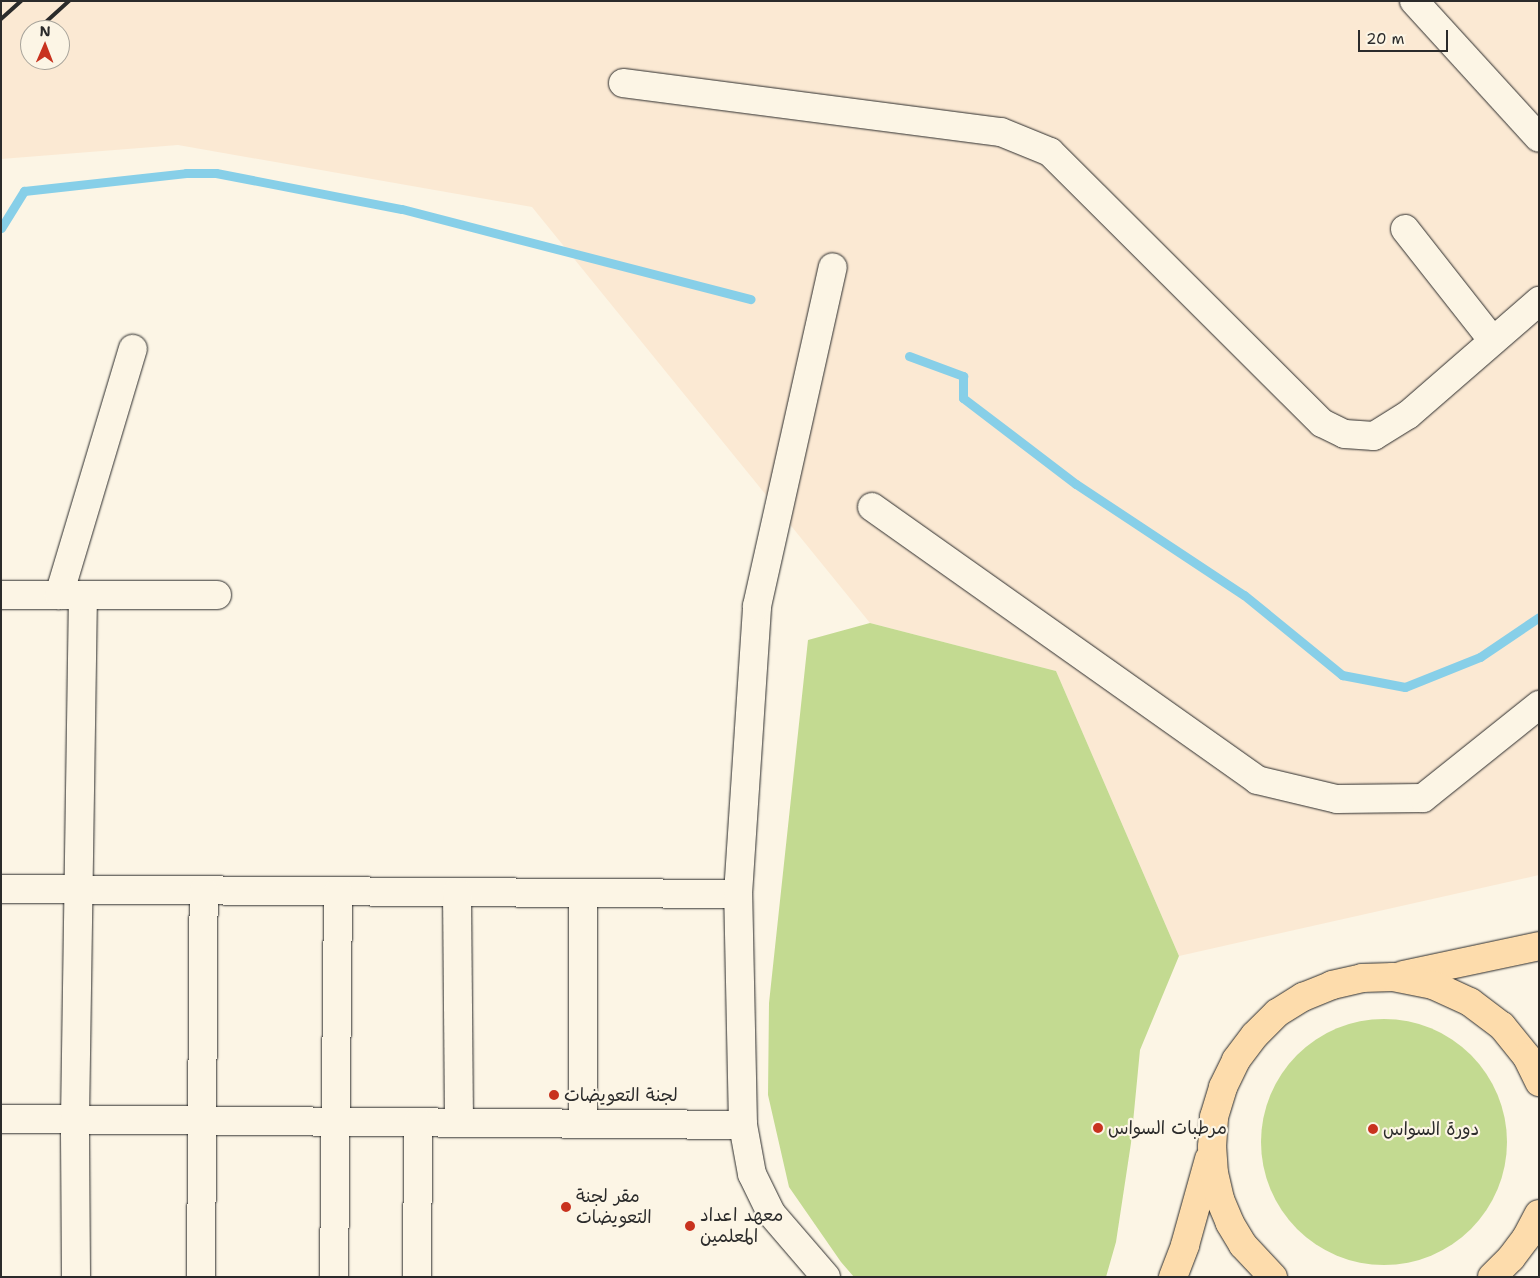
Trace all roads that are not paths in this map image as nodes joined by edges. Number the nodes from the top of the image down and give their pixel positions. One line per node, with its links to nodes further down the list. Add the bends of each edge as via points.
1 (1414, 1): 3 (street)
2 (623, 83): 7 (street, via 1002,132 1050,152 1322,423 1345,434 1374,436 1408,415)
3 (1539, 138)
4 (1405, 229): 7 (street)
5 (833, 267): 20 (street, via 757,606)
6 (1539, 301): 7 (street)
7 (1492, 342)
8 (132, 349): 11 (street)
9 (872, 507): 13 (street, via 1257,780 1337,799 1423,798)
10 (1, 595): 11 (street)
11 (71, 595): 12 (street); 15 (street)
12 (217, 595)
13 (1539, 705)
14 (1, 889): 15 (street)
15 (80, 890): 16 (street); 25 (street)
16 (204, 891): 17 (street); 26 (street)
17 (338, 892): 18 (street); 27 (street)
18 (457, 892): 19 (street); 29 (street)
19 (583, 893): 20 (street); 30 (street)
20 (738, 894): 31 (street)
21 (1539, 946): 22 (main road)
22 (1393, 977): 23 (main road, via 1433,985 1470,1002 1502,1026 1527,1057); 32 (main road, via 1362,978 1332,985 1303,997 1271,1018 1236,1060 1223,1087 1214,1117)
23 (1539, 1082)
24 (1, 1119): 25 (street)
25 (75, 1120): 26 (street); 35 (street)
26 (204, 1120): 27 (street); 36 (street)
27 (336, 1122): 28 (street); 37 (street)
28 (418, 1122): 29 (street); 38 (street)
29 (459, 1123): 30 (street)
30 (583, 1124): 31 (street)
31 (743, 1125): 34 (street, via 752,1174 771,1213)
32 (1212, 1148): 39 (main road); 40 (main road, via 1214,1174 1230,1223 1243,1245)
33 (1539, 1214): 41 (main road, via 1521,1245)
34 (817, 1274)
35 (76, 1277)
36 (201, 1277)
37 (334, 1277)
38 (417, 1277)
39 (1173, 1277)
40 (1273, 1277)
41 (1492, 1277)

